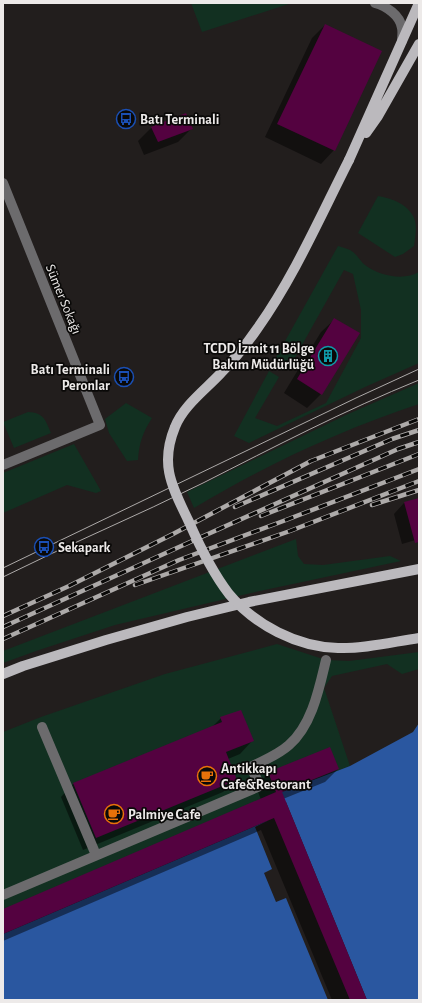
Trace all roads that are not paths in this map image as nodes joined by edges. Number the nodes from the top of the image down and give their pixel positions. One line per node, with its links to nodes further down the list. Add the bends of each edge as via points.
1 (374, 3): 3 (street, via 381,5 398,18 402,27)
2 (419, 3): 3 (main road)
3 (402, 43): 5 (main road)
4 (419, 44): 5 (main road, via 378,116)
5 (349, 160): 9 (main road, bridge, via 300,257 257,330 232,361 181,415 170,440 168,469 171,482 198,542 220,582 242,607 269,627 300,642 338,648)
6 (3, 183): 7 (street, Sümer Sokağı, via 100,425)
7 (3, 465)
8 (419, 568): 11 (main road, via 187,617)
9 (419, 638)
10 (326, 660): 13 (street, via 311,711 297,737 278,754 251,767 260,786)
11 (3, 674)
12 (42, 727): 13 (street)
13 (96, 855): 14 (street)
14 (3, 895)

